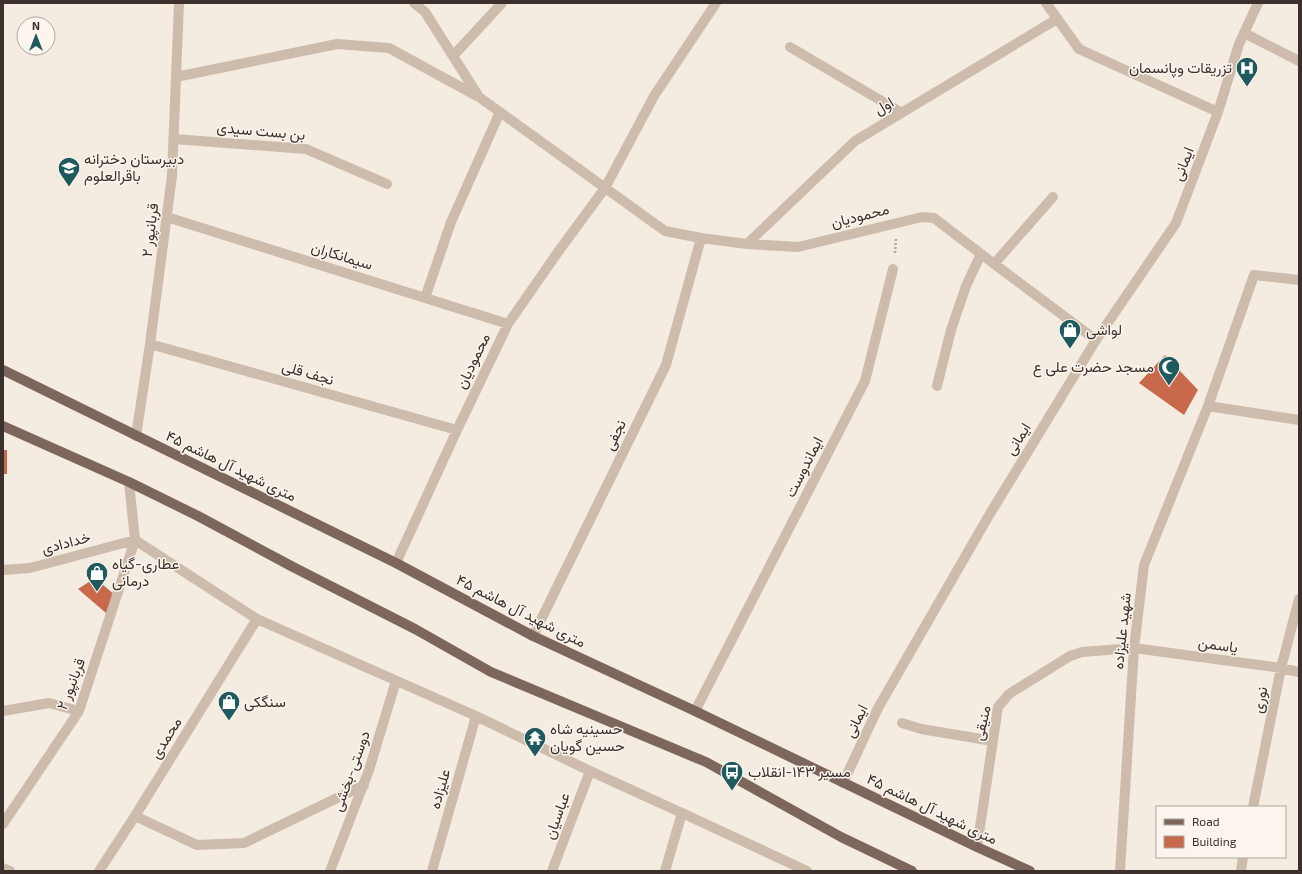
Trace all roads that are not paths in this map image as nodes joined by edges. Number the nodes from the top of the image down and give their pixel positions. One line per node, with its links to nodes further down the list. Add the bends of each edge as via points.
1 (179, 3): 12 (street, قربانپور ۲)
2 (414, 3): 10 (street, محمودیان, via 425,12)
3 (502, 3): 10 (street)
4 (716, 3): 19 (street, محمودیان, via 654,96)
5 (1046, 3): 7 (street)
6 (1258, 3): 8 (street, ایمانی)
7 (1058, 19): 15 (street, via 1079,49); 16 (street, اول)
8 (1244, 33): 11 (street); 15 (street, ایمانی)
9 (790, 47): 16 (street)
10 (453, 56): 13 (street, محمودیان)
11 (1299, 61)
12 (176, 77): 13 (street, via 337,44 389,48); 17 (street, قربانپور ۲)
13 (479, 97): 14 (street, محمودیان)
14 (500, 112): 19 (street, محمودیان); 28 (street, via 450,222)
15 (1218, 112): 30 (street, ایمانی, via 1176,223)
16 (902, 113): 23 (street, اول, via 855,141)
17 (174, 139): 18 (street, بن بست سیدی, via 306,149); 21 (street, قربانپور ۲)
18 (387, 184)
19 (605, 188): 22 (street, محمودیان, via 666,231); 29 (street, محمودیان)
20 (1053, 197): 25 (street)
21 (167, 217): 28 (street, سیمانکاران); 31 (street, قربانپور ۲)
22 (701, 238): 23 (street, محمودیان); 45 (street, نجفی, via 666,365)
23 (746, 244): 24 (street, محمودیان, via 798,246 922,217 934,218)
24 (981, 254): 25 (street, محمودیان); 33 (street, via 963,293)
25 (994, 264): 30 (street, محمودیان)
26 (893, 269): 52 (street, ایماندوست, via 865,381)
27 (1299, 280): 34 (street, شهید علیزاده, via 1254,275)
28 (425, 298): 29 (street, سیمانکاران)
29 (508, 324): 37 (street, محمودیان)
30 (1096, 340): 57 (street, ایمانی, via 984,524 878,708)
31 (150, 344): 37 (street, نجف قلی); 38 (street, قربانپور ۲)
32 (3, 370): 38 (main road, ۴۵ متری شهید آل هاشم)
33 (937, 386)
34 (1208, 406): 35 (street); 46 (street, شهید علیزاده, via 1144,565)
35 (1299, 420)
36 (3, 426): 39 (main road)
37 (457, 430): 41 (street, محمودیان)
38 (136, 436): 41 (main road, ۴۵ متری شهید آل هاشم)
39 (129, 482): 40 (street); 73 (main road, via 415,629 491,672 706,762 841,837)
40 (135, 540): 42 (street, خدادادی, via 30,568); 44 (street); 51 (street, قربانپور ۲)
41 (396, 564): 45 (main road, ۴۵ متری شهید آل هاشم)
42 (3, 570)
43 (1299, 599): 47 (street, نوری)
44 (257, 619): 49 (street); 61 (street, محمدی)
45 (533, 636): 52 (main road, ۴۵ متری شهید آل هاشم)
46 (1134, 648): 47 (street, یاسمن); 55 (street, منیقی, via 1082,652 1070,656 1009,694 998,707); 75 (street, شهید علیزاده)
47 (1281, 668): 48 (street, یاسمن); 59 (street, نوری)
48 (1299, 672)
49 (396, 681): 53 (street); 58 (street, دوستی-بخشی)
50 (3, 711): 51 (street, via 49,703)
51 (79, 711): 62 (street, قربانپور ۲)
52 (695, 711): 57 (main road, ۴۵ متری شهید آل هاشم)
53 (476, 716): 56 (street); 69 (street, علیزاده)
54 (902, 723): 55 (street, via 921,729)
55 (993, 741): 63 (street, منیقی)
56 (590, 771): 60 (street); 70 (street, عباسیان)
57 (843, 783): 63 (main road, ۴۵ متری شهید آل هاشم)
58 (364, 785): 61 (street, via 244,843 197,845); 68 (street, دوستی-بخشی)
59 (1253, 806)
60 (682, 813): 71 (street); 72 (street)
61 (135, 816): 67 (street, محمدی)
62 (3, 824)
63 (977, 847): 74 (main road, ۴۵ متری شهید آل هاشم)
64 (1243, 858): 76 (street)
65 (3, 868): 66 (street)
66 (10, 871)
67 (99, 871)
68 (330, 871)
69 (432, 871)
70 (552, 871)
71 (665, 871)
72 (807, 871)
73 (912, 871)
74 (1030, 871)
75 (1120, 871)
76 (1241, 871)

